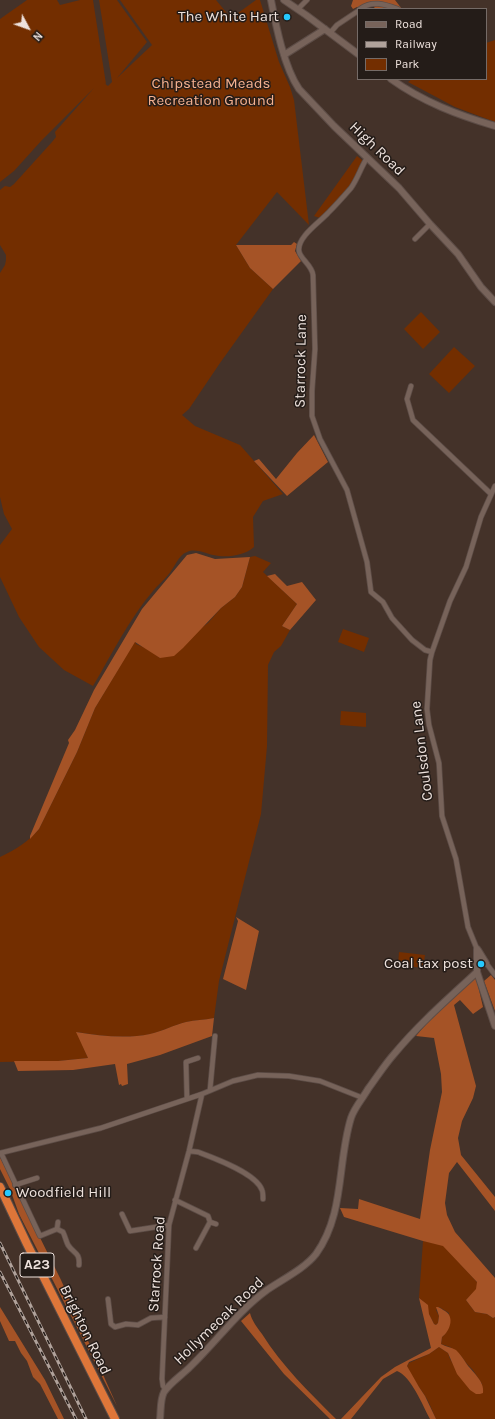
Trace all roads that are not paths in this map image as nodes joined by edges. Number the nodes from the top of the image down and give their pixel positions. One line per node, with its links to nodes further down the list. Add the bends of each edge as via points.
1 (271, 0): 11 (street, High Road)
2 (284, 0): 6 (street)
3 (307, 0): 6 (street)
4 (361, 8): 5 (street, via 368,3 377,2)
5 (395, 8)
6 (298, 9): 8 (street)
7 (357, 12): 9 (street)
8 (324, 29): 9 (street); 11 (street)
9 (330, 33): 10 (street)
10 (357, 53)
11 (284, 55): 14 (street, High Road, via 298,89)
12 (393, 80): 13 (street, via 430,102 462,116)
13 (495, 126)
14 (367, 158): 15 (street, High Road, via 399,188); 21 (street, Starrock Lane, via 358,178 329,213 304,236 299,249 313,275 315,349 312,416 320,439 348,490 367,562 371,592 383,602 392,618 412,640)
15 (430, 224): 16 (street); 17 (street, High Road, via 458,254 480,287)
16 (415, 239)
17 (495, 302)
18 (411, 386): 20 (street, via 407,399 413,420)
19 (495, 486): 20 (street, Coulsdon Lane)
20 (491, 494): 21 (street, Coulsdon Lane, via 478,523 466,567 450,601)
21 (432, 652): 22 (street, Coulsdon Lane, via 427,708 439,763 442,816 456,859 468,927)
22 (477, 949): 23 (street, Coulsdon Lane); 24 (street, Coulsdon Lane)
23 (486, 963): 25 (street)
24 (477, 972): 26 (street, Coulsdon Lane); 31 (street, Hollymeoak Road, via 429,1016 395,1052)
25 (495, 975)
26 (495, 1026)
27 (215, 1036): 29 (street)
28 (198, 1058): 32 (street, via 186,1062)
29 (210, 1090): 30 (street); 31 (street, via 258,1075 289,1076 320,1081)
30 (202, 1094): 32 (street); 33 (street, Starrock Road)
31 (363, 1098): 50 (street, Hollymeoak Road, via 352,1116 344,1144 337,1206 328,1234 316,1254 266,1291)
32 (187, 1099): 34 (street, via 101,1128)
33 (189, 1151): 38 (street, via 198,1152 249,1175 262,1190); 39 (street, Starrock Road)
34 (0, 1153): 36 (street)
35 (37, 1178): 36 (street)
36 (15, 1185): 45 (street, via 40,1236)
37 (0, 1188): 51 (highway, Brighton Road / A23)
38 (263, 1199)
39 (175, 1200): 42 (street, via 208,1216); 43 (street, Starrock Road)
40 (122, 1214): 43 (street, via 130,1231)
41 (58, 1222): 45 (street)
42 (210, 1222): 44 (street); 46 (street)
43 (169, 1224): 49 (street, Starrock Road)
44 (216, 1224)
45 (57, 1229): 47 (street, via 63,1232 67,1244 75,1251)
46 (196, 1248)
47 (79, 1265)
48 (108, 1299): 49 (street, via 111,1324 115,1327 126,1324 138,1325 151,1318)
49 (165, 1317): 50 (street, Starrock Road, via 162,1379)
50 (166, 1390): 52 (street, via 161,1403)
51 (115, 1419)
52 (160, 1419)

